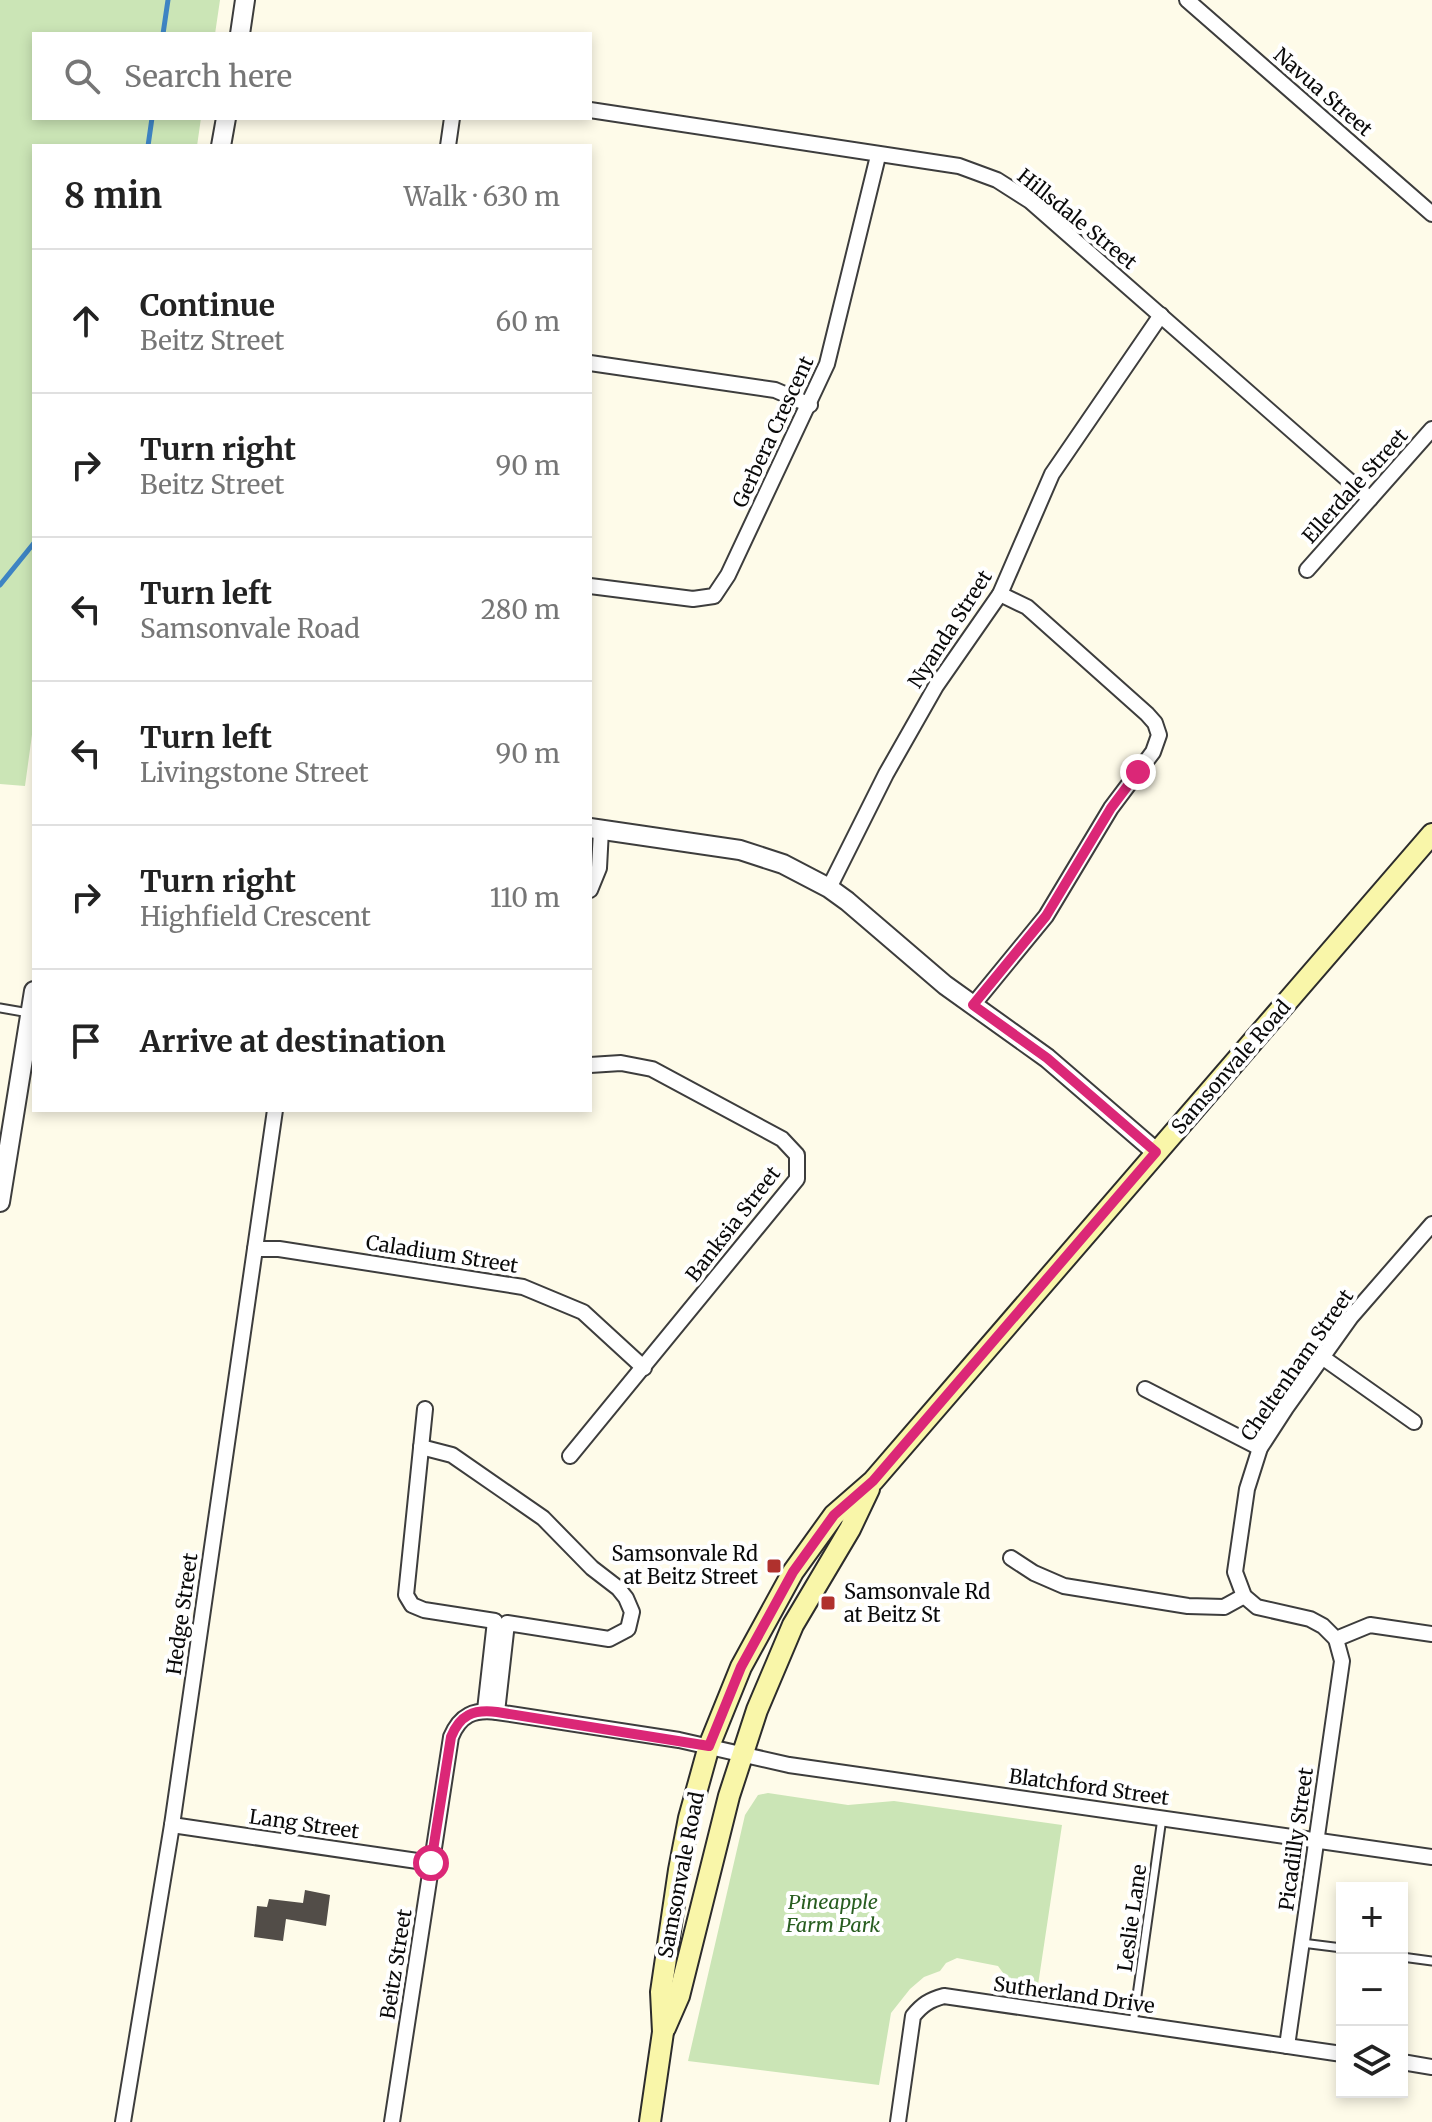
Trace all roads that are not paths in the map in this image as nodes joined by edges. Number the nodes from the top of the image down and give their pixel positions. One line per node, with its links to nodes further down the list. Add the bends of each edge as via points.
1 (245, 0): 3 (street)
2 (1187, 0): 10 (street, Navua Street)
3 (240, 32)
4 (592, 110): 9 (street, Hillsdale Street)
5 (226, 120): 7 (street)
6 (452, 120): 8 (street)
7 (221, 144)
8 (448, 144)
9 (878, 156): 11 (street, Hillsdale Street, via 959,166 997,180 1030,201); 13 (street, Gerbera Crescent, via 827,364)
10 (1432, 214)
11 (1161, 315): 15 (street, Hillsdale Street); 18 (street, Nyanda Street, via 1052,474)
12 (592, 363): 13 (street, via 775,390)
13 (810, 405): 17 (street, Gerbera Crescent, via 714,596 693,599)
14 (1432, 429): 15 (street, Ellerdale Street)
15 (1370, 499): 16 (street, Ellerdale Street)
16 (1307, 570)
17 (592, 586)
18 (1000, 594): 22 (street, Nyanda Street, via 936,686); 23 (street, via 1027,607 1147,714 1159,735 1046,916)
19 (595, 829): 21 (street, via 599,868); 22 (street, via 740,850 783,864)
20 (1432, 834): 29 (main road, Samsonvale Road)
21 (592, 885)
22 (829, 888): 23 (street)
23 (973, 1005): 29 (street, via 1047,1058)
24 (32, 1006): 26 (street)
25 (0, 1008): 26 (lane)
26 (31, 1013): 30 (street)
27 (592, 1065): 34 (street, Banksia Street, via 652,1069 782,1139 797,1155 797,1179)
28 (275, 1112): 32 (street, Hedge Street)
29 (1156, 1152): 41 (main road, Samsonvale Road)
30 (0, 1202)
31 (1432, 1224): 33 (street, Cheltenham Street)
32 (255, 1249): 34 (street, Caladium Street, via 523,1287 583,1312); 50 (street, Hedge Street)
33 (1322, 1357): 37 (street); 39 (street, Cheltenham Street)
34 (644, 1368): 40 (street, Banksia Street)
35 (1145, 1389): 39 (street)
36 (425, 1409): 38 (street)
37 (1414, 1422)
38 (421, 1447): 46 (street, via 406,1595 424,1610 495,1621); 46 (street, via 452,1455 543,1518 618,1588 632,1612 628,1629 609,1639 507,1623)
39 (1260, 1448): 43 (street, Cheltenham Street, via 1247,1489 1235,1572)
40 (570, 1456)
41 (873, 1481): 47 (main road, Samsonvale Road, via 834,1515 793,1572 741,1667); 48 (main road, Samsonvale Road, via 793,1625)
42 (1011, 1558): 43 (street, via 1064,1586 1188,1606 1224,1607)
43 (1244, 1596): 45 (street, via 1257,1607 1310,1619)
44 (1432, 1634): 45 (street, via 1370,1625)
45 (1336, 1639): 51 (street, Picadilly Street, via 1342,1661)
46 (491, 1711): 47 (street); 53 (street, Beitz Street, via 465,1715 451,1737)
47 (709, 1746): 48 (street); 59 (main road, Samsonvale Road, via 681,1859 661,1992)
48 (741, 1755): 49 (street, Blatchford Street); 59 (main road, Samsonvale Road, via 679,1996)
49 (1162, 1818): 51 (street, Blatchford Street); 58 (lane, Leslie Lane)
50 (172, 1825): 53 (street, Lang Street); 64 (street, Hedge Street)
51 (1317, 1840): 52 (street, Blatchford Street); 54 (street, Picadilly Street)
52 (1432, 1857)
53 (431, 1863): 65 (street, Beitz Street)
54 (1302, 1943): 55 (lane); 60 (street, Picadilly Street)
55 (1336, 1947)
56 (1408, 1958): 57 (lane)
57 (1432, 1961)
58 (1133, 2024): 60 (street, Sutherland Drive); 67 (street, Sutherland Drive, via 944,1996 931,1999 913,2016)
59 (663, 2032): 66 (main road, Samsonvale Road)
60 (1287, 2046): 61 (street, Sutherland Drive)
61 (1336, 2053)
62 (1408, 2063): 63 (street)
63 (1432, 2067)
64 (123, 2122)
65 (392, 2122)
66 (650, 2122)
67 (898, 2122)

